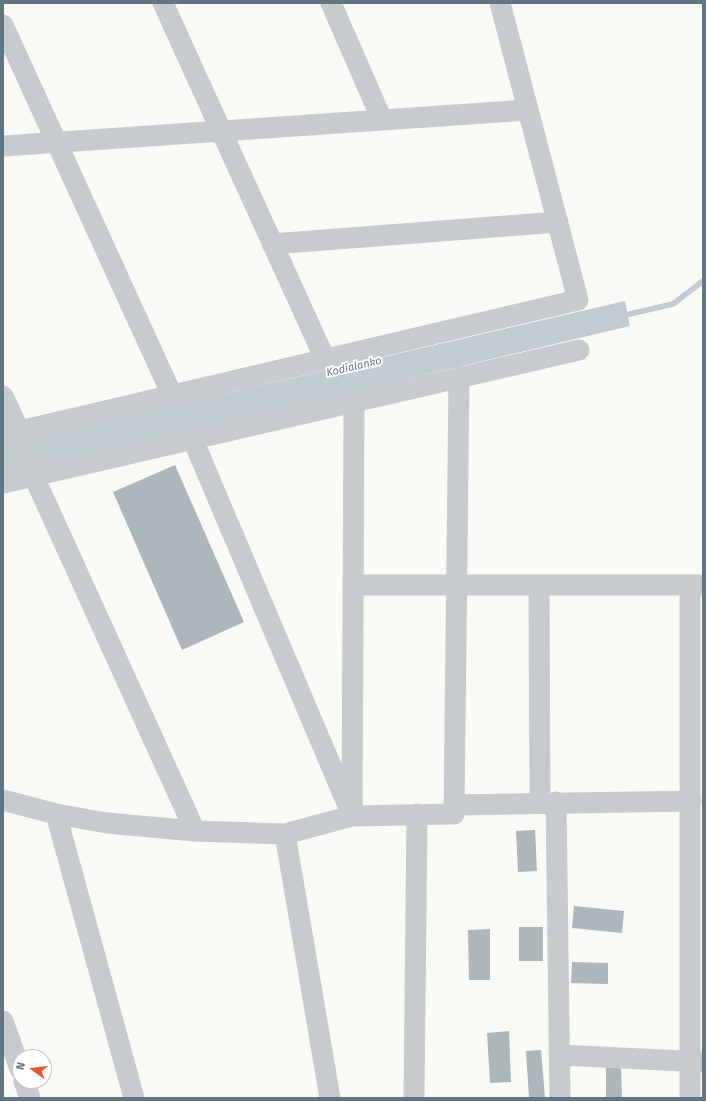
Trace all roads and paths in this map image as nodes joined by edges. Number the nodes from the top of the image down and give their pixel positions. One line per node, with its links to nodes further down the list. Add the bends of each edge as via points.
1 (163, 3): 7 (street)
2 (331, 3): 6 (street)
3 (500, 3): 5 (street)
4 (3, 25): 8 (street)
5 (528, 110): 6 (street); 10 (street)
6 (382, 120): 7 (street)
7 (220, 131): 8 (street); 11 (street)
8 (56, 143): 9 (street); 15 (street)
9 (3, 146)
10 (558, 222): 11 (street); 13 (street, via 578,300)
11 (272, 244): 13 (street)
12 (579, 350): 14 (street)
13 (325, 359): 15 (street)
14 (459, 377): 17 (street); 23 (street)
15 (172, 395): 18 (street)
16 (3, 396): 18 (street)
17 (354, 402): 19 (street); 22 (street)
18 (15, 435): 20 (street)
19 (193, 440): 20 (street); 33 (street)
20 (33, 473): 21 (street); 35 (street)
21 (3, 483)
22 (354, 585): 23 (street); 33 (street)
23 (456, 585): 24 (street); 30 (street)
24 (538, 585): 25 (street); 29 (street)
25 (696, 585): 28 (street)
26 (3, 783): 27 (street)
27 (8, 801): 31 (street)
28 (691, 801): 29 (street); 34 (street)
29 (548, 802): 30 (street); 39 (street)
30 (454, 805): 32 (street, via 454,814)
31 (56, 814): 35 (street); 41 (street)
32 (417, 814): 33 (street); 43 (street)
33 (352, 816): 36 (street)
34 (697, 829): 40 (street)
35 (195, 831): 36 (street)
36 (286, 834): 42 (street)
37 (3, 1021): 38 (street)
38 (13, 1049)
39 (560, 1054): 40 (street); 44 (street)
40 (696, 1061): 45 (street)
41 (134, 1098)
42 (330, 1098)
43 (414, 1098)
44 (560, 1098)
45 (690, 1098)

